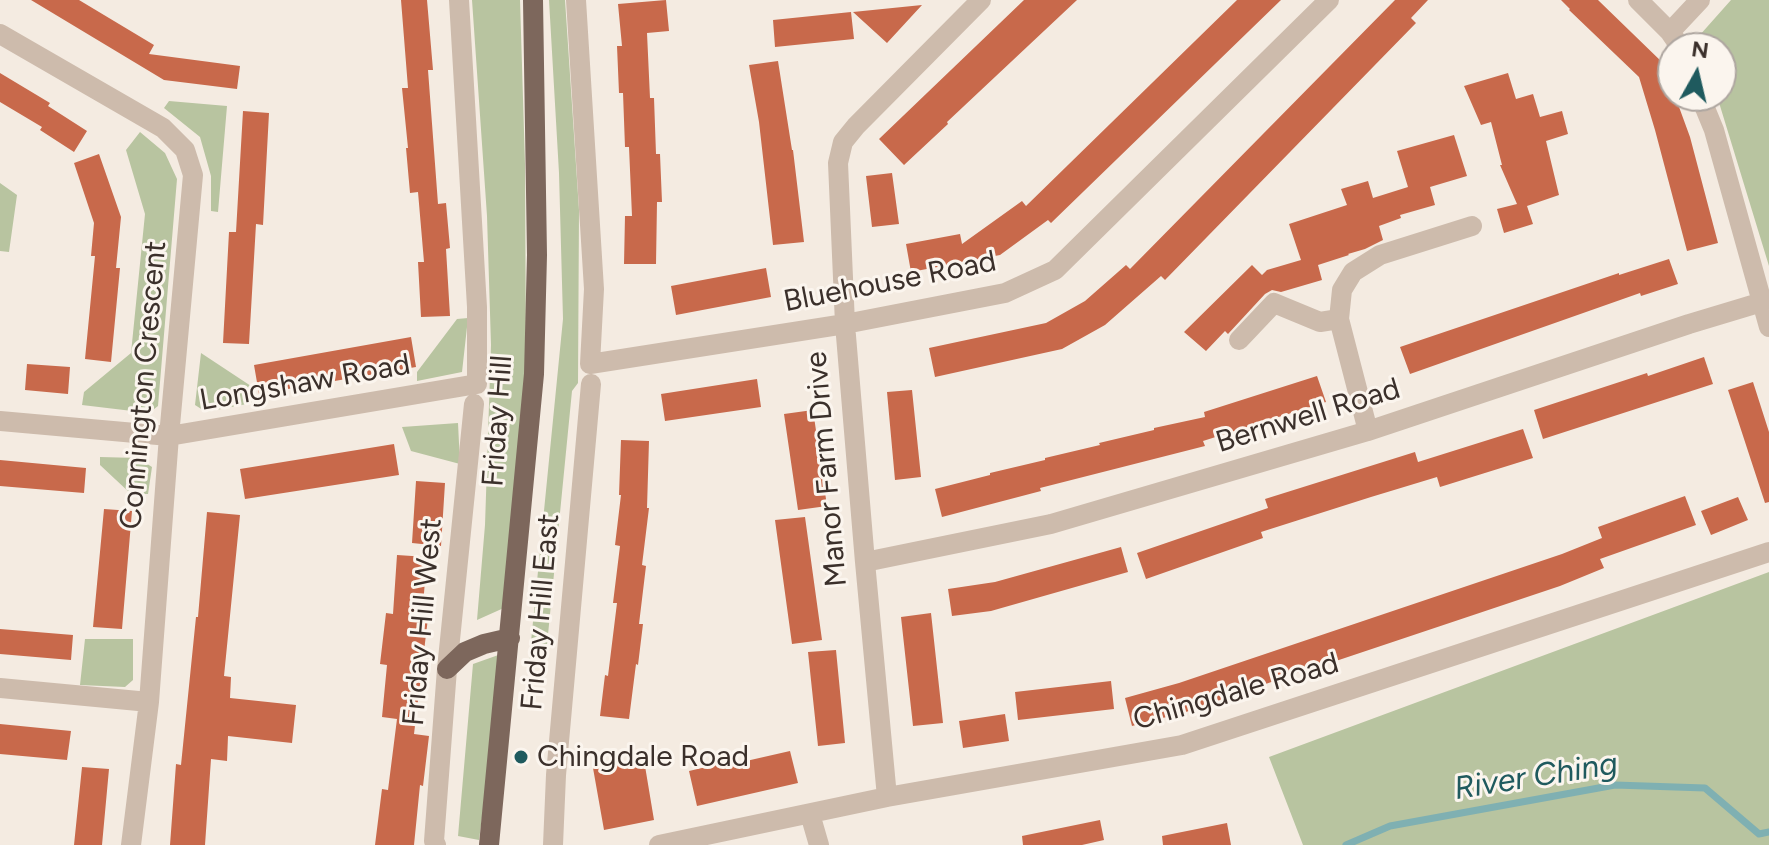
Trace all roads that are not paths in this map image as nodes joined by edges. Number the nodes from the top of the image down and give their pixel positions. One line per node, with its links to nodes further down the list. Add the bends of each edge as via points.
1 (459, 0): 19 (street, Friday Hill West, via 477,307)
2 (533, 0): 25 (main road, Friday Hill, via 534,359)
3 (576, 0): 18 (street, Friday Hill East, via 594,289)
4 (981, 0): 15 (street, Manor Farm Drive, via 843,142 838,163)
5 (1329, 0): 15 (street, Bluehouse Road, via 1055,270 1005,293)
6 (1638, 0): 8 (street)
7 (1700, 0): 9 (street)
8 (1668, 32)
9 (1680, 32)
10 (0, 34): 22 (street, Connington Crescent, via 163,128 185,150 193,175)
11 (1707, 112): 13 (street)
12 (1472, 226): 14 (street, via 1380,255 1353,272 1342,290)
13 (1762, 302): 16 (street); 21 (street, Bernwell Road)
14 (1339, 319): 17 (street, via 1320,322 1274,303); 21 (street)
15 (845, 324): 18 (street, Bluehouse Road); 24 (street, Manor Farm Drive)
16 (1769, 327)
17 (1239, 340)
18 (591, 374): 35 (street, Friday Hill East)
19 (475, 394): 22 (street, Longshaw Road); 26 (street, Friday Hill West)
20 (0, 421): 22 (street, Longshaw Road)
21 (1368, 431): 24 (street, Bernwell Road, via 1051,524)
22 (169, 436): 28 (street, Connington Crescent)
23 (1769, 552): 29 (street, Chingdale Road, via 1182,745)
24 (865, 562): 29 (street, Manor Farm Drive)
25 (510, 638): 26 (main road, via 465,652); 34 (main road, Friday Hill)
26 (447, 669): 33 (street, Friday Hill West)
27 (0, 688): 28 (street)
28 (149, 702): 32 (street, Connington Crescent)
29 (887, 797): 30 (street, Chingdale Road)
30 (810, 814): 31 (street, Chingdale Road); 36 (street)
31 (665, 844)
32 (131, 845)
33 (436, 845)
34 (489, 845)
35 (553, 845)
36 (819, 845)

